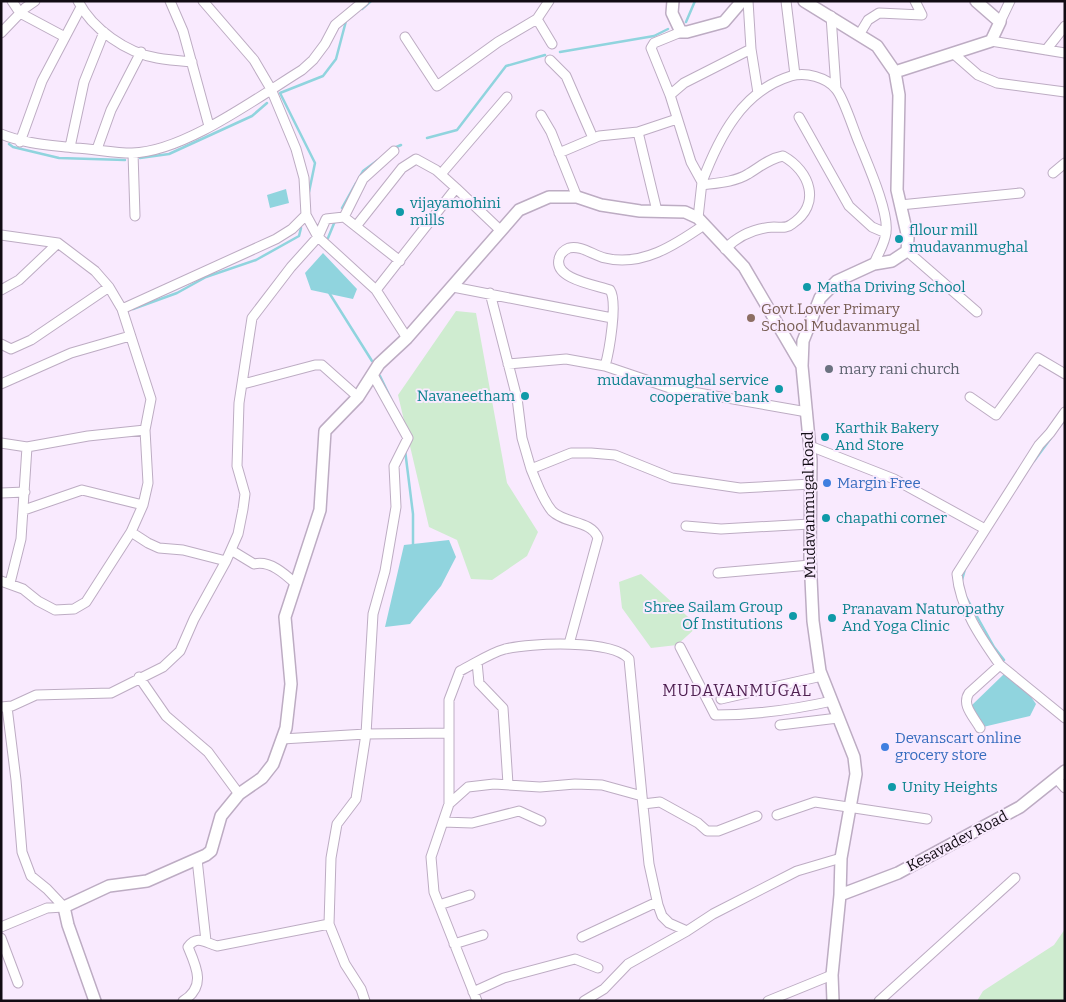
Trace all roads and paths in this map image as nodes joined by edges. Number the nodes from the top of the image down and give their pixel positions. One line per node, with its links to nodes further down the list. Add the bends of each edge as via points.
1 (12, 1): 16 (street)
2 (36, 1): 16 (street)
3 (170, 1): 35 (street)
4 (203, 1): 39 (street, via 254,60)
5 (364, 1): 39 (street, via 335,25 332,35 313,60)
6 (548, 1): 18 (street)
7 (673, 1): 22 (street, via 672,13)
8 (742, 1): 22 (street, via 724,22)
9 (748, 1): 29 (street)
10 (786, 1): 37 (street)
11 (915, 1): 24 (street, via 922,15 879,13 868,20)
12 (976, 1): 19 (street)
13 (1010, 1): 19 (street)
14 (813, 3): 17 (street)
15 (79, 4): 21 (street); 25 (street)
16 (20, 13): 23 (street); 25 (street)
17 (831, 16): 24 (street); 38 (street)
18 (537, 19): 26 (street, via 498,42 437,86); 28 (street)
19 (1000, 22): 27 (street)
20 (1065, 26): 30 (street)
21 (104, 32): 31 (street); 52 (street, via 84,82)
22 (681, 32): 42 (street, via 654,43 651,48)
23 (1, 33)
24 (859, 35): 36 (street, via 878,46)
25 (65, 37): 51 (street, via 42,82)
26 (405, 37)
27 (991, 42): 30 (street); 33 (street)
28 (552, 44)
29 (751, 49): 41 (street); 42 (street, via 684,83)
30 (1046, 50): 32 (street)
31 (141, 52): 35 (street, via 156,58); 53 (street)
32 (1065, 53)
33 (954, 54): 36 (street); 40 (street, via 978,75 997,83)
34 (550, 60): 50 (street, via 566,76)
35 (192, 62): 47 (street)
36 (895, 72): 64 (street, via 899,95 897,190)
37 (795, 75): 38 (street, via 806,73); 41 (street, via 771,83)
38 (836, 89): 72 (street, via 870,169)
39 (271, 90): 47 (street); 66 (street, via 296,149 304,178)
40 (1065, 92)
41 (758, 93): 60 (street, via 732,121 710,161)
42 (670, 95): 46 (street)
43 (507, 97): 59 (street)
44 (541, 115): 55 (street)
45 (799, 117): 72 (street, via 849,206 872,227)
46 (677, 119): 48 (street); 60 (street)
47 (209, 126): 56 (street, via 174,142)
48 (638, 132): 50 (street); 65 (street)
49 (1, 134): 51 (street)
50 (593, 138): 55 (street)
51 (20, 142): 52 (street)
52 (70, 147): 53 (street)
53 (97, 149): 56 (street)
54 (394, 150): 68 (street, via 364,180)
55 (559, 152): 63 (street)
56 (133, 153): 67 (street)
57 (1065, 163): 58 (street)
58 (1053, 173)
59 (441, 174): 61 (street); 70 (street, via 420,159 406,164)
60 (702, 184): 69 (street); 76 (street, via 747,175 763,163 782,156 800,170 811,192 810,202 792,225 748,232)
61 (456, 188): 71 (street); 78 (street)
62 (1020, 193): 64 (street)
63 (577, 197): 65 (street, via 601,205); 71 (street, via 549,197 536,202 520,210)
64 (900, 205): 77 (street, via 908,238)
65 (657, 211): 69 (street, via 685,212)
66 (306, 214): 74 (street); 85 (street, via 292,229 276,239)
67 (135, 216)
68 (344, 217): 70 (street); 74 (street, via 326,219)
69 (701, 222): 76 (street); 87 (street, via 660,252 633,259 604,258 580,248 563,251 558,266 565,275 610,290)
70 (357, 226): 78 (street)
71 (500, 230): 81 (street)
72 (886, 233): 79 (street)
73 (1, 235): 75 (street)
74 (318, 237): 83 (street); 97 (street, via 252,318)
75 (58, 242): 80 (street, via 95,271); 82 (street, via 19,280)
76 (725, 249): 93 (street, via 744,266)
77 (907, 251): 79 (street, Mudavanmugal Road, via 892,261); 86 (street)
78 (400, 261): 83 (street)
79 (874, 264): 93 (street, Mudavanmugal Road, via 837,281 820,298 803,341)
80 (109, 287): 85 (street); 90 (street, via 30,340 11,349)
81 (453, 287): 84 (street); 89 (street)
82 (1, 290)
83 (376, 290): 89 (street)
84 (490, 293): 87 (street); 91 (street)
85 (122, 309): 88 (street)
86 (976, 312)
87 (612, 318): 92 (street)
88 (130, 336): 96 (street, via 71,353); 102 (street, via 151,398)
89 (407, 338): 94 (street, via 379,364)
90 (1, 344)
91 (508, 364): 92 (street, via 566,359); 106 (street)
92 (604, 366): 100 (street, via 670,388)
93 (802, 366): 100 (street, Mudavanmugal Road)
94 (373, 374): 98 (street); 136 (street, via 408,438 394,466 396,507 385,571 373,614)
95 (1065, 374): 99 (street, via 1038,358 996,415)
96 (1, 384)
97 (243, 384): 98 (street, via 322,365); 116 (street, via 239,403 237,466 245,494 238,534)
98 (358, 397): 121 (street, via 325,431 320,510)
99 (970, 397)
100 (807, 412): 104 (street, Mudavanmugal Road)
101 (1065, 412): 114 (street, via 1039,445)
102 (145, 430): 105 (street); 110 (street, via 148,483)
103 (1, 443): 105 (street)
104 (810, 446): 107 (street, Mudavanmugal Road); 114 (street, via 894,479)
105 (27, 447): 108 (street)
106 (531, 469): 107 (street, via 571,453 607,454 686,481 740,488); 122 (street, via 541,494 553,511 564,519 587,526 598,538)
107 (811, 484): 112 (street, Mudavanmugal Road)
108 (25, 492): 109 (street); 111 (street)
109 (1, 493)
110 (143, 505): 111 (street, via 82,490); 115 (street)
111 (24, 510): 120 (street, via 21,539)
112 (810, 524): 113 (street, via 721,529); 118 (street, Mudavanmugal Road)
113 (686, 526)
114 (985, 529): 125 (street, via 957,574 958,584 976,628)
115 (131, 532): 117 (street, via 159,548); 120 (street, via 86,602 74,609 55,610)
116 (231, 550): 117 (street); 121 (street, via 254,564 261,562 277,569)
117 (226, 561): 127 (street, via 180,651 163,667)
118 (810, 565): 119 (street); 126 (street, Mudavanmugal Road, via 813,621)
119 (718, 573)
120 (6, 582)
121 (296, 584): 137 (street, via 286,618 291,684)
122 (569, 644): 124 (street, via 505,649); 142 (street, via 612,648 629,659)
123 (680, 647): 129 (street, via 714,715 752,715)
124 (477, 662): 135 (street, via 460,671 449,700); 139 (street, via 479,683 503,708)
125 (1000, 665): 132 (street); 134 (street, via 965,699)
126 (822, 676): 128 (street); 129 (street, Mudavanmugal Road)
127 (139, 677): 130 (street, via 111,693 36,695); 141 (street, via 166,716 208,752)
128 (721, 699)
129 (832, 701): 131 (street, Mudavanmugal Road)
130 (4, 707): 157 (street, via 16,780 22,852 31,876)
131 (838, 718): 133 (street); 144 (street, Mudavanmugal Road, via 854,757 856,774)
132 (1065, 718)
133 (780, 726)
134 (980, 728)
135 (449, 733): 136 (street); 143 (street)
136 (366, 734): 137 (street); 158 (street, via 356,799 337,824 331,858)
137 (282, 740): 141 (street, via 268,772)
138 (1060, 775): 140 (street); 153 (street, Kesavadev Road, via 1020,807 898,873)
139 (508, 784): 142 (street, via 540,787 602,785); 143 (street, via 468,787)
140 (1065, 788)
141 (239, 794): 151 (street, via 220,816 211,851)
142 (643, 800): 146 (street, via 660,802 707,831 718,831); 155 (street, via 649,864)
143 (449, 804): 149 (street)
144 (850, 806): 145 (street, via 815,802); 147 (street); 150 (street, Mudavanmugal Road)
145 (777, 815)
146 (757, 816)
147 (927, 819)
148 (541, 821): 149 (street, via 519,811 472,822)
149 (443, 822): 156 (street, via 431,857 434,892)
150 (841, 858): 153 (street, Mudavanmugal Road); 160 (street, via 797,871 713,914)
151 (197, 859): 157 (street, via 147,881 109,886); 164 (street)
152 (1015, 878): 176 (street)
153 (840, 895): 167 (street, Mudavanmugal Road)
154 (470, 896): 156 (street)
155 (657, 902): 160 (street, via 662,916 669,923); 162 (street)
156 (439, 905): 165 (street)
157 (64, 907): 159 (street, via 47,908); 170 (street)
158 (329, 924): 164 (street, via 217,946); 172 (street)
159 (1, 927)
160 (687, 932): 173 (street, via 628,964 604,989)
161 (483, 935): 165 (street)
162 (582, 937)
163 (1, 938): 168 (street)
164 (206, 941): 171 (street, via 196,939 188,947 199,978 197,988)
165 (454, 944): 169 (street)
166 (598, 968): 169 (street, via 575,959 504,978)
167 (832, 975): 174 (street); 175 (street, Mudavanmugal Road)
168 (18, 983)
169 (475, 996)
170 (95, 1001)
171 (183, 1001)
172 (365, 1001)
173 (584, 1001)
174 (768, 1001)
175 (833, 1001)
176 (879, 1001)

